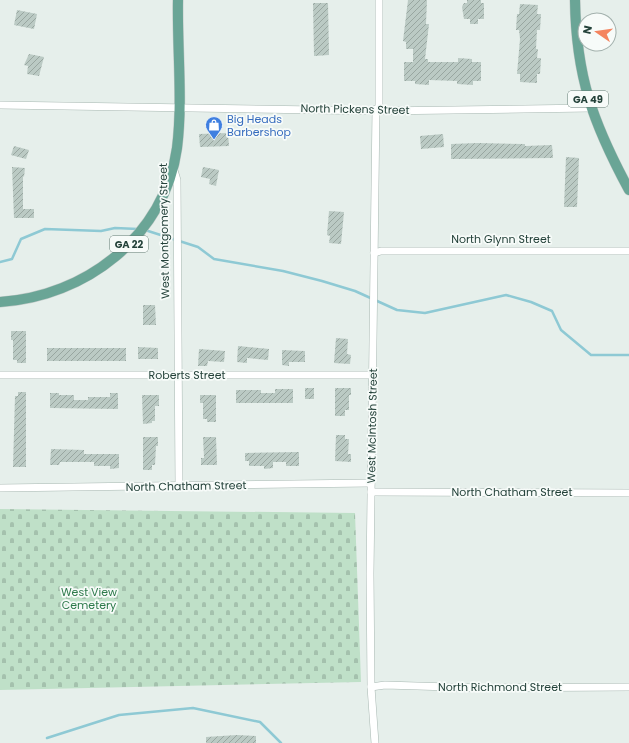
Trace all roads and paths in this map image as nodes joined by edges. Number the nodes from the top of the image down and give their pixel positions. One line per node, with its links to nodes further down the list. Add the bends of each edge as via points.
1 (178, 0): 5 (main road, West Montgomery Street / GA 22)
2 (379, 0): 7 (street, West McIntosh Street)
3 (575, 0): 6 (main road, GA 49, via 581,72)
4 (0, 105): 5 (street, North Pickens Street)
5 (179, 108): 7 (street, North Pickens Street); 8 (main road, West Montgomery Street / GA 22, via 177,148)
6 (591, 108): 7 (street, North Pickens Street); 9 (main road, GA 49, via 599,131)
7 (378, 110): 11 (street, West McIntosh Street)
8 (173, 166): 12 (main road, GA 22, via 149,219 133,240 108,264 83,280 54,293); 14 (street, West Montgomery Street, via 177,180)
9 (629, 190)
10 (629, 251): 11 (street, North Glynn Street)
11 (374, 253): 15 (street, West McIntosh Street)
12 (0, 302)
13 (0, 375): 14 (street, Roberts Street)
14 (178, 375): 15 (street, Roberts Street); 17 (street, West Montgomery Street)
15 (373, 375): 16 (street, West McIntosh Street)
16 (371, 483): 17 (street, North Chatham Street); 19 (street, West McIntosh Street)
17 (179, 486): 18 (street, North Chatham Street)
18 (0, 488)
19 (371, 492): 20 (street, North Chatham Street); 21 (street, West McIntosh Street)
20 (629, 493)
21 (371, 687): 22 (street, North Richmond Street); 23 (street, West McIntosh Street)
22 (629, 687)
23 (375, 743)

